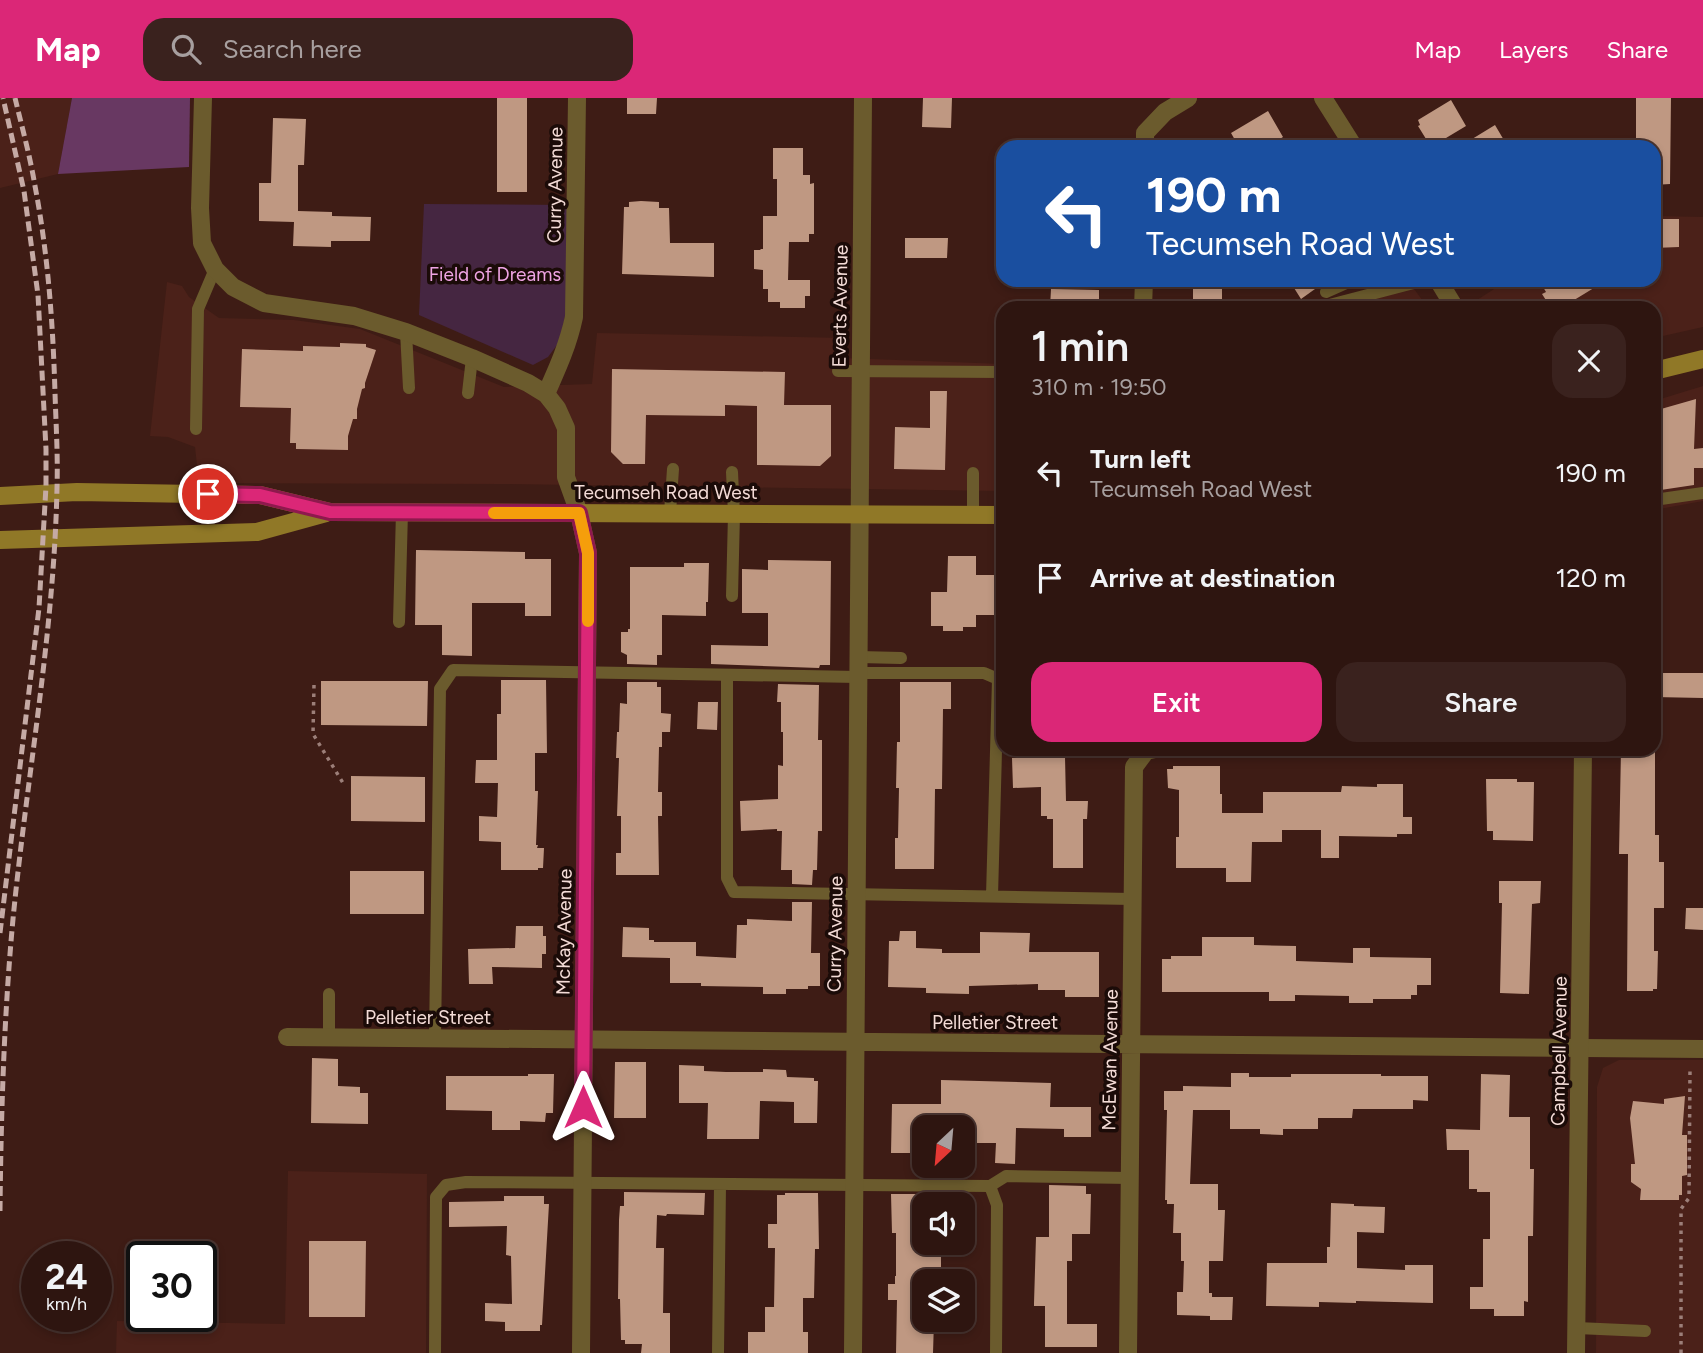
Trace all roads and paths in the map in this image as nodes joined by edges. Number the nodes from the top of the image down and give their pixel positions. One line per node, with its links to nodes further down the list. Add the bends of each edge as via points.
1 (203, 98): 8 (street, via 202,243)
2 (577, 98): 22 (street, Curry Avenue, via 574,317 569,342)
3 (863, 98): 18 (street, Everts Avenue)
4 (1188, 98): 6 (street, via 1165,112 1145,133)
5 (1323, 98): 7 (street)
6 (1145, 140)
7 (1350, 140)
8 (215, 269): 13 (street, via 233,287 264,303 354,316); 23 (lane, via 198,309)
9 (1337, 287): 11 (lane)
10 (1398, 287): 12 (lane)
11 (1326, 292)
12 (1345, 301)
13 (406, 332): 14 (street); 20 (lane)
14 (472, 358): 21 (lane); 22 (street)
15 (1703, 359): 16 (main road)
16 (1661, 369)
17 (838, 371): 18 (lane)
18 (860, 371): 19 (lane); 35 (street, Everts Avenue)
19 (996, 372)
20 (409, 388)
21 (468, 393)
22 (546, 394): 32 (street, McKay Avenue, via 566,428 566,477)
23 (196, 429)
24 (673, 469): 33 (lane)
25 (732, 472): 34 (lane)
26 (973, 473): 36 (lane)
27 (1703, 493): 29 (lane)
28 (0, 496): 30 (main road, Tecumseh Road West, via 77,492 260,495)
29 (1661, 499)
30 (330, 512): 31 (main road, Tecumseh Road West); 38 (main road, Tecumseh Road West, via 257,533)
31 (402, 512): 32 (main road, Tecumseh Road West); 40 (lane)
32 (579, 513): 33 (main road, Tecumseh Road West); 43 (street, McKay Avenue, via 588,553)
33 (670, 513): 34 (main road, Tecumseh Road West)
34 (734, 514): 35 (main road, Tecumseh Road West); 39 (lane)
35 (859, 514): 36 (main road, Tecumseh Road West); 42 (street, Curry Avenue)
36 (973, 515): 37 (main road, Tecumseh Road West)
37 (996, 515)
38 (0, 540)
39 (732, 596)
40 (399, 622)
41 (901, 658): 42 (lane)
42 (858, 669): 44 (lane); 45 (lane, via 984,673); 51 (street, Curry Avenue)
43 (587, 672): 44 (lane); 56 (lane, via 453,670 440,689); 57 (street, McKay Avenue)
44 (727, 675): 51 (lane, via 727,878 734,892)
45 (996, 677)
46 (314, 684): 50 (path, via 313,734)
47 (996, 751): 52 (lane)
48 (1142, 756): 53 (street, McEwan Avenue, via 1134,767)
49 (1583, 756): 61 (street, Campbell Avenue)
50 (343, 783)
51 (856, 894): 52 (lane); 59 (street, Curry Avenue)
52 (992, 896): 53 (lane)
53 (1133, 898): 60 (street, McEwan Avenue)
54 (329, 994): 55 (lane)
55 (328, 1038): 56 (street, Pelletier Street); 58 (street, Pelletier Street)
56 (435, 1038): 57 (street, Pelletier Street)
57 (584, 1040): 59 (street, Pelletier Street); 65 (street, McKay Avenue)
58 (296, 1042)
59 (855, 1042): 60 (street, Pelletier Street); 67 (street, Curry Avenue)
60 (1131, 1044): 61 (street, Pelletier Street); 64 (street, McEwan Avenue)
61 (1580, 1048): 62 (street, Pelletier Street); 69 (street, Campbell Avenue)
62 (1703, 1049)
63 (1690, 1071): 78 (path, via 1689,1198 1681,1209)
64 (1130, 1178): 68 (lane, via 1006,1176); 76 (street, McEwan Avenue)
65 (583, 1183): 66 (lane); 71 (lane, via 446,1185 436,1197); 72 (street, McKay Avenue)
66 (720, 1185): 67 (lane); 73 (lane)
67 (854, 1186): 68 (lane); 74 (street, Curry Avenue)
68 (990, 1186): 75 (lane, via 997,1205)
69 (1577, 1328): 70 (lane); 77 (street, Campbell Avenue)
70 (1645, 1331)
71 (435, 1353)
72 (581, 1353)
73 (718, 1353)
74 (853, 1353)
75 (996, 1353)
76 (1128, 1353)
77 (1576, 1353)
78 (1681, 1353)

